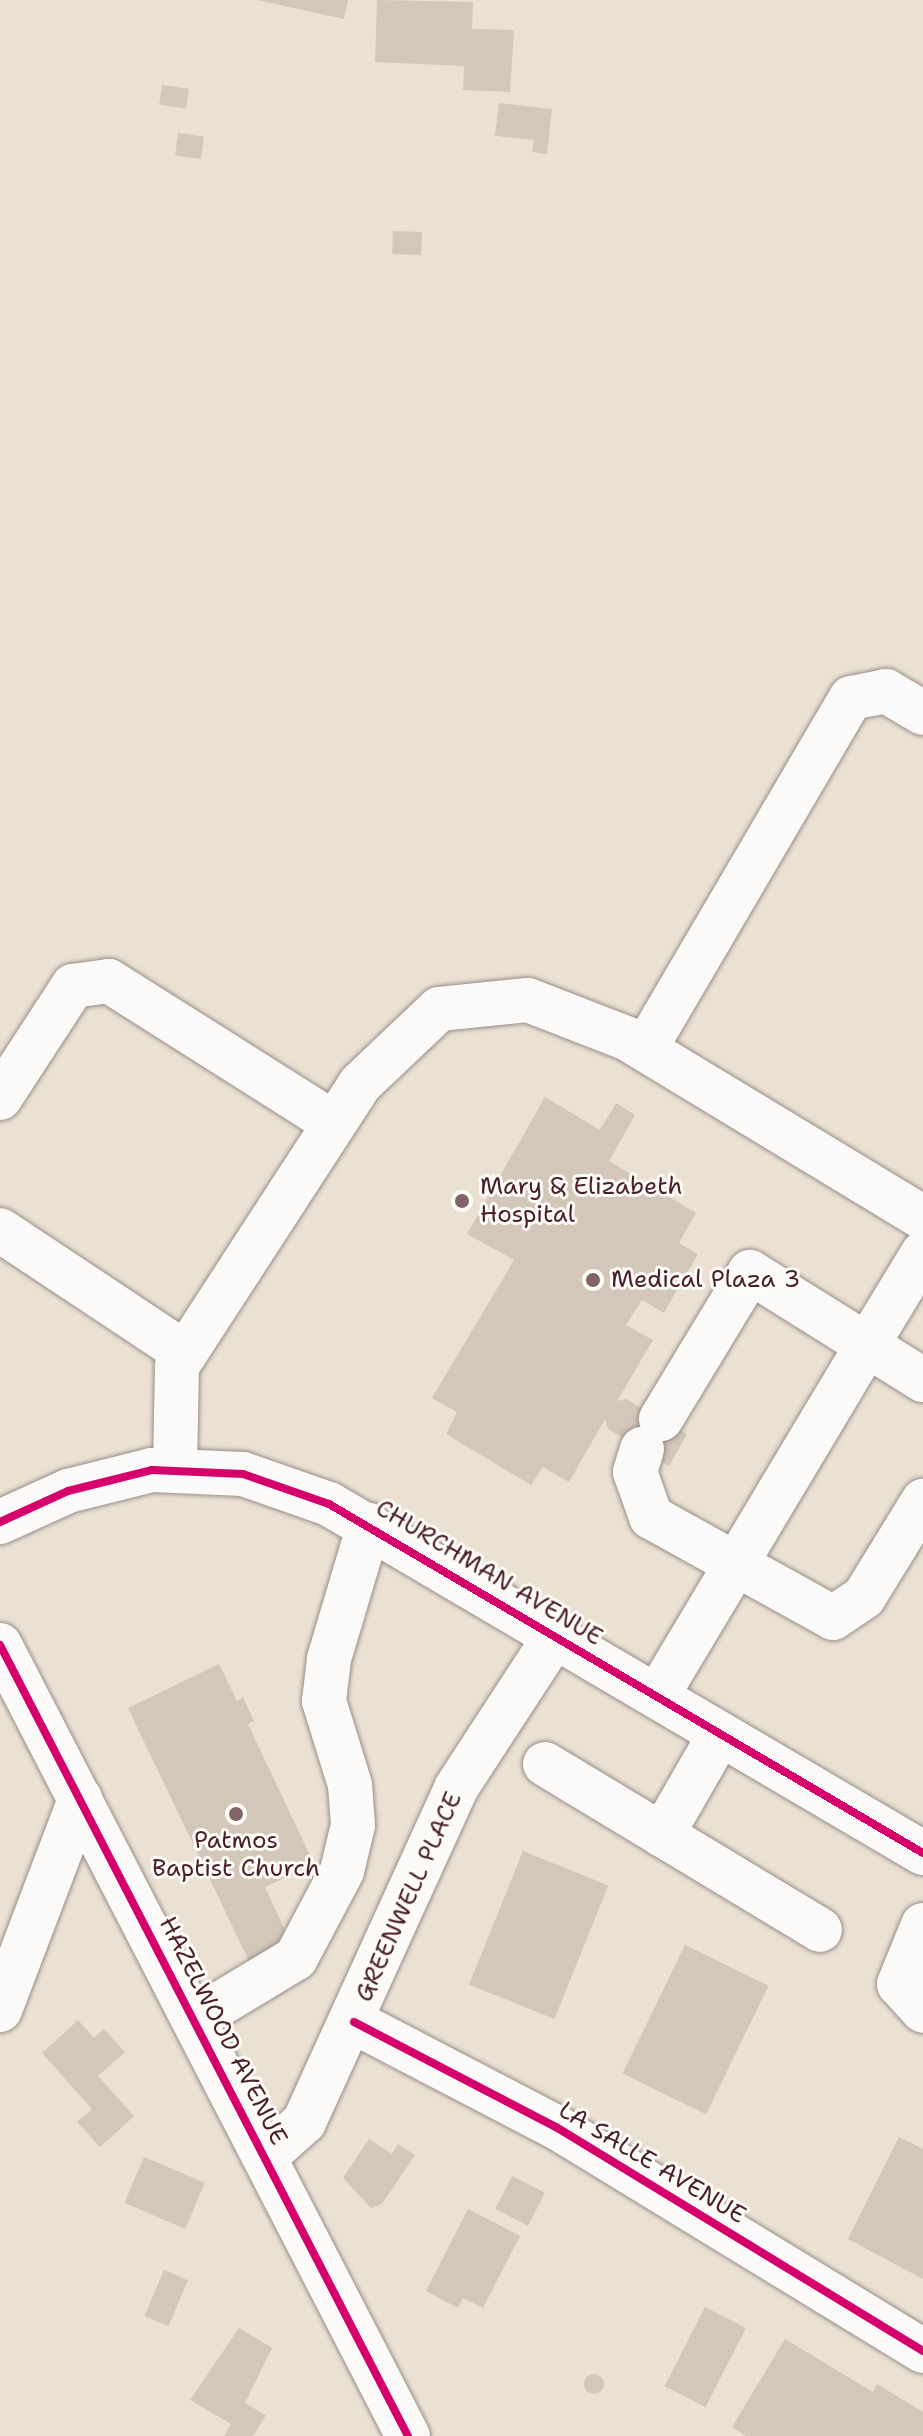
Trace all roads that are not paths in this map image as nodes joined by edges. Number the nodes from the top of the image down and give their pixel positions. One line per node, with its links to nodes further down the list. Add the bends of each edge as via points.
1 (923, 713): 2 (street, via 886,691 851,698)
2 (645, 1049): 4 (street, via 528,1000 439,1009 360,1084); 5 (street)
3 (0, 1098): 4 (street, via 73,986 109,981)
4 (334, 1123): 9 (street)
5 (923, 1218)
6 (0, 1230): 9 (street)
7 (923, 1253): 8 (street)
8 (867, 1345): 10 (street); 15 (street); 15 (street, via 750,1272 652,1434 635,1472 651,1517)
9 (185, 1353): 11 (street, via 177,1366)
10 (923, 1380)
11 (175, 1469): 13 (street, CHURCHMAN AVENUE, via 122,1475); 14 (street, CHURCHMAN AVENUE, via 243,1474)
12 (923, 1501): 15 (street, via 864,1597 833,1618)
13 (0, 1522)
14 (369, 1525): 16 (street, CHURCHMAN AVENUE); 28 (street, via 324,1701 350,1785 353,1825 342,1871 296,1958)
15 (736, 1564): 18 (street)
16 (555, 1636): 18 (street, CHURCHMAN AVENUE); 29 (street, GREENWELL PLACE, via 456,1788)
17 (0, 1645): 21 (street, HAZELWOOD AVENUE)
18 (657, 1696): 19 (street, CHURCHMAN AVENUE)
19 (720, 1734): 22 (street); 23 (street, CHURCHMAN AVENUE)
20 (545, 1764): 22 (street)
21 (80, 1799): 26 (street); 28 (street, HAZELWOOD AVENUE)
22 (662, 1835): 25 (street)
23 (923, 1853)
24 (923, 1925): 27 (street, via 899,1984)
25 (820, 1930)
26 (0, 2010)
27 (923, 2011)
28 (195, 2019): 30 (street, HAZELWOOD AVENUE)
29 (354, 2022): 30 (street, GREENWELL PLACE, via 304,2122); 31 (street, LA SALLE AVENUE, via 556,2127)
30 (266, 2156): 32 (street, HAZELWOOD AVENUE)
31 (923, 2351)
32 (408, 2436)

